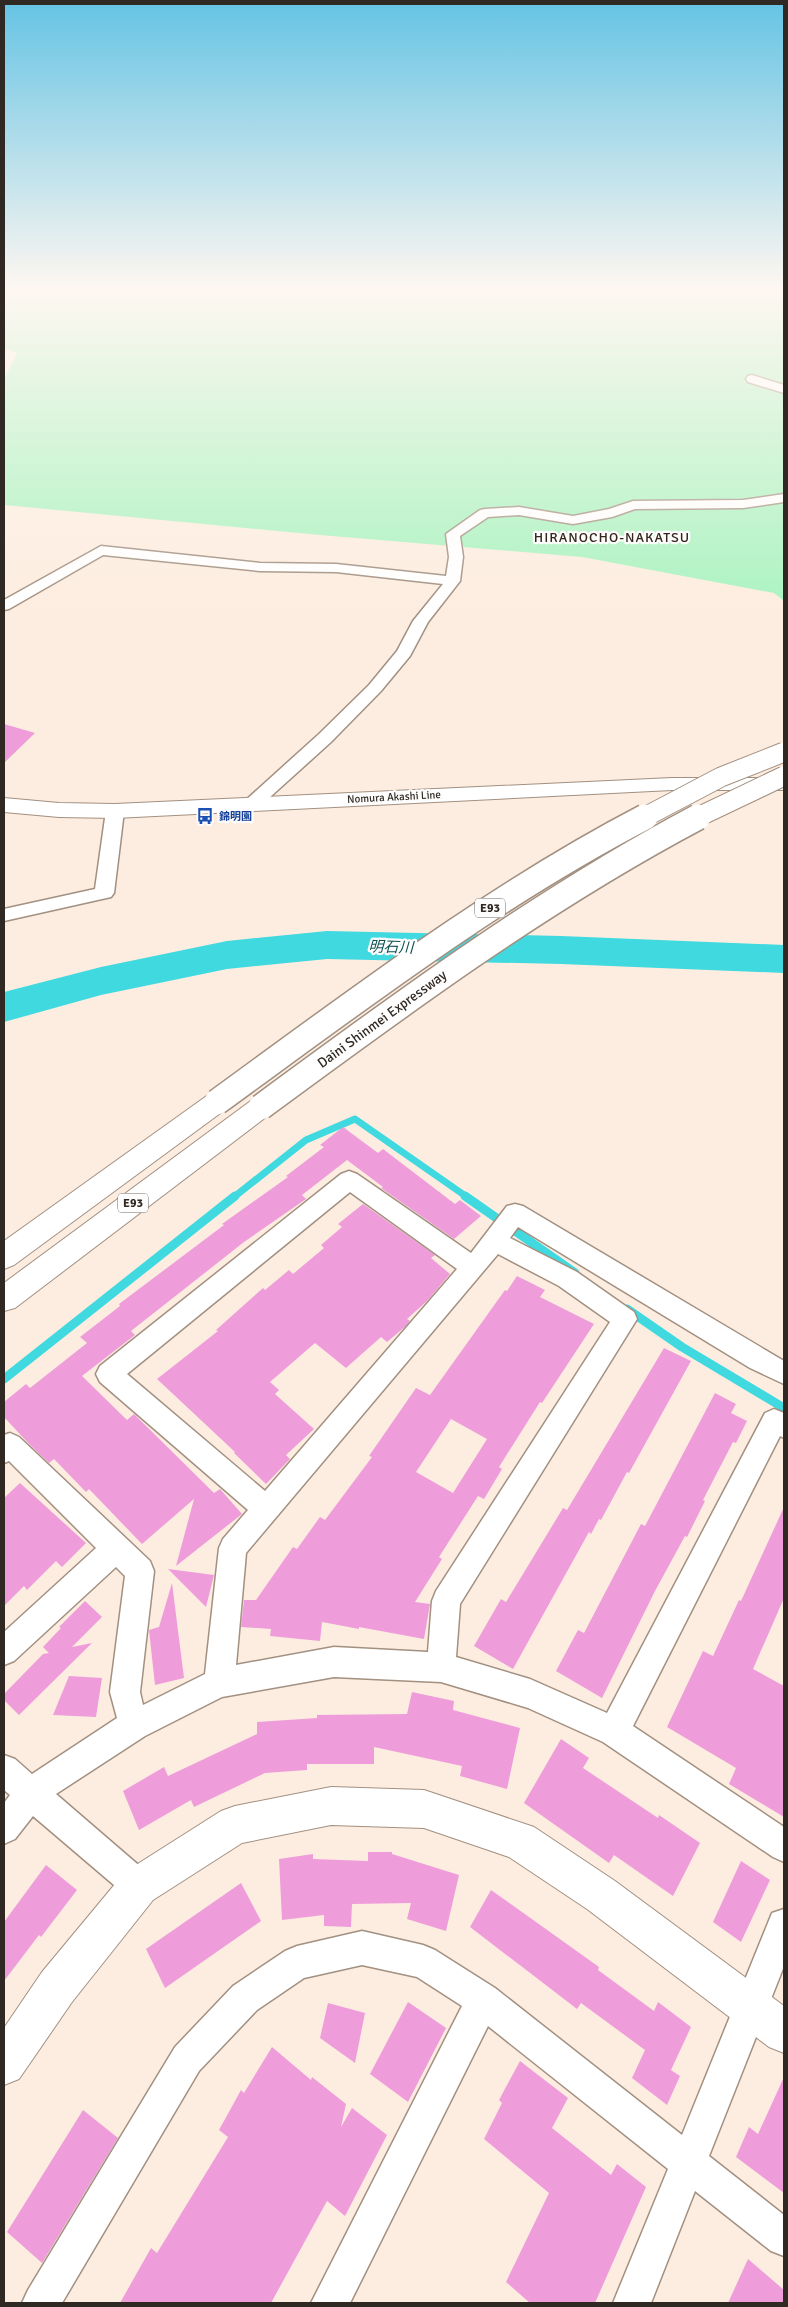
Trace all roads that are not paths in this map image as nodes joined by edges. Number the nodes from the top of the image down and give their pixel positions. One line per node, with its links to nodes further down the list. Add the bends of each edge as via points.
1 (784, 498): 2 (street, via 743,504 632,506 573,520 519,510 485,513 453,534 456,557)
2 (453, 581): 3 (street, via 336,568 260,567 101,550); 7 (street, via 375,688)
3 (4, 606)
4 (784, 752): 12 (main road, E93, bridge, via 720,777 594,844 449,934)
5 (784, 776): 14 (main road, Daini Shinmei Expressway / E93, bridge, via 740,795 618,859 491,940)
6 (784, 784): 7 (main road, Nomura Akashi Line, via 672,784)
7 (253, 803): 9 (main road, Nomura Akashi Line)
8 (4, 805): 9 (main road, Nomura Akashi Line)
9 (115, 811): 10 (street, via 104,893)
10 (4, 915)
11 (495, 1241): 13 (street); 15 (street, via 515,1213); 21 (street, via 568,1279 625,1319 446,1602)
12 (4, 1257)
13 (473, 1267): 18 (street); 18 (street, via 349,1180 109,1374)
14 (4, 1299)
15 (784, 1373)
16 (784, 1426): 24 (street, via 774,1421)
17 (4, 1451): 19 (street, via 10,1445)
18 (266, 1509): 22 (street, via 233,1548)
19 (116, 1548): 20 (street); 23 (street, via 140,1571 125,1692)
20 (4, 1651)
21 (442, 1667): 22 (street, via 334,1662); 24 (street, via 530,1694)
22 (219, 1683): 23 (street)
23 (134, 1725): 26 (street)
24 (614, 1731): 28 (street)
25 (4, 1770): 26 (street)
26 (31, 1793): 27 (street); 29 (street)
27 (4, 1828)
28 (784, 1846)
29 (139, 1886): 32 (main road, via 235,1825 331,1806 424,1809 520,1841 601,1895); 34 (main road, via 57,1987)
30 (784, 1925): 32 (street)
31 (483, 2000): 35 (street); 37 (street, via 423,1962 362,1948 297,1963 245,1998 188,2059); 38 (street)
32 (750, 2006): 33 (main road); 35 (street)
33 (784, 2032)
34 (4, 2064)
35 (689, 2161): 36 (street); 39 (street)
36 (784, 2238)
37 (41, 2303)
38 (330, 2303)
39 (632, 2303)

